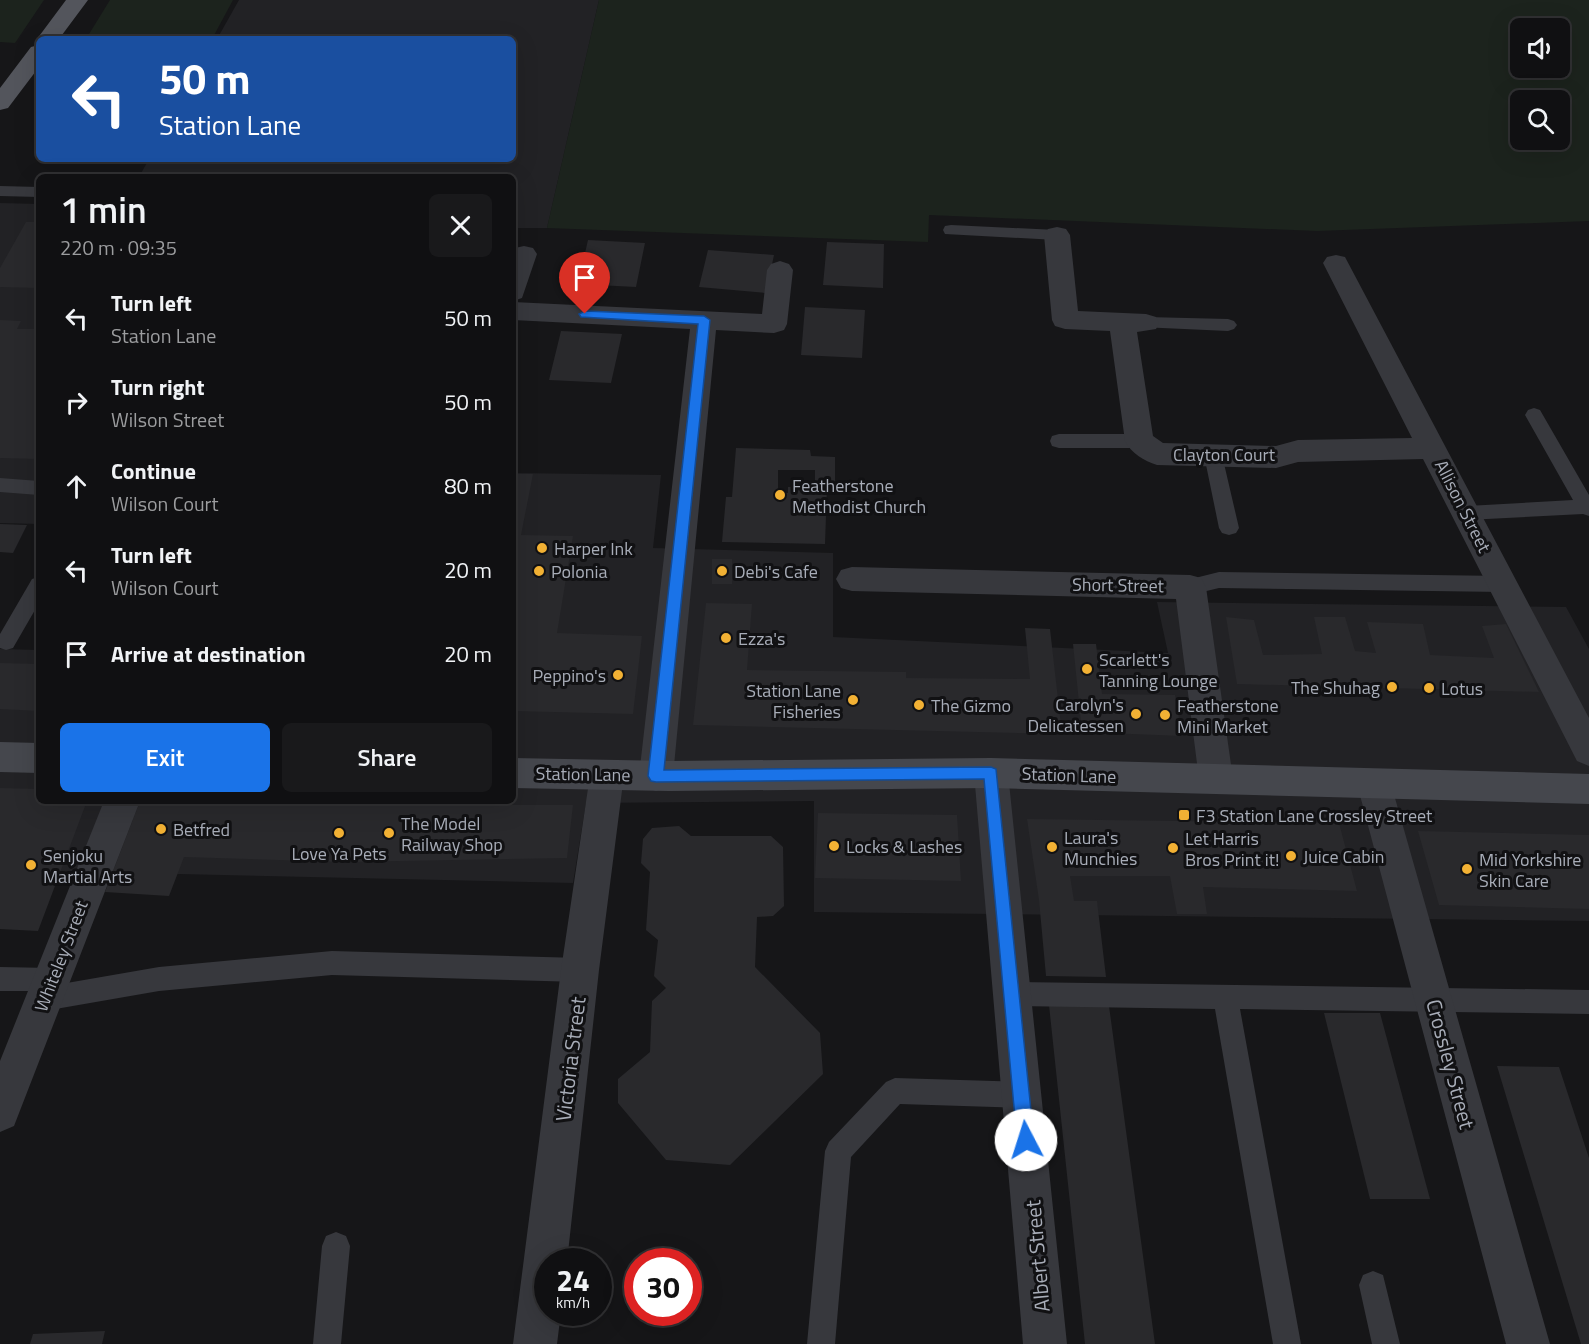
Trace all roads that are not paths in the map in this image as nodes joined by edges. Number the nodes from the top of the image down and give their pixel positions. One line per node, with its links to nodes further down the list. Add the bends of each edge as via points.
1 (77, 0): 2 (main road)
2 (50, 36)
3 (36, 56): 4 (main road)
4 (0, 103)
5 (0, 191): 6 (lane)
6 (36, 192)
7 (951, 231): 8 (lane)
8 (1057, 235): 15 (street, via 1065,320)
9 (524, 254): 12 (street)
10 (1336, 263): 20 (street, Allison Street)
11 (780, 270): 14 (street, via 774,324)
12 (516, 282)
13 (516, 311): 14 (street)
14 (704, 320): 38 (street)
15 (1134, 323): 16 (lane); 19 (street)
16 (1228, 325)
17 (1534, 415): 24 (lane)
18 (1059, 441): 19 (lane)
19 (1139, 441): 21 (street, Clayton Court, via 1157,454)
20 (1433, 448): 21 (street, Clayton Court, via 1298,451 1276,457); 25 (street, Allison Street)
21 (1213, 455): 26 (lane)
22 (0, 485): 23 (lane)
23 (36, 488)
24 (1587, 508): 25 (lane)
25 (1467, 513): 28 (street, Allison Street)
26 (1228, 528)
27 (852, 579): 29 (street, Short Street)
28 (1503, 584): 29 (lane, via 1220,580); 32 (street, Allison Street)
29 (1190, 587): 39 (street, Short Street)
30 (36, 590): 31 (lane)
31 (6, 642)
32 (1589, 751)
33 (0, 757): 34 (main road)
34 (36, 758)
35 (516, 773): 37 (main road, Station Lane)
36 (991, 773): 38 (main road, Station Lane); 39 (main road, Station Lane); 46 (street, Albert Street)
37 (607, 775): 38 (main road, Station Lane); 43 (street, Victoria Street)
38 (656, 776)
39 (1216, 779): 40 (main road, Station Lane)
40 (1374, 784): 41 (main road, Station Lane); 48 (street, Crossley Street)
41 (1589, 789)
42 (121, 804): 45 (street, Whiteley Street)
43 (580, 970): 45 (lane, via 332,963); 55 (street, Victoria Street)
44 (0, 979): 45 (lane)
45 (48, 989): 51 (street, Whiteley Street)
46 (1012, 994): 47 (lane); 50 (street, Albert Street)
47 (1224, 996): 48 (lane); 58 (lane)
48 (1433, 999): 49 (lane); 60 (street, Crossley Street)
49 (1589, 1002)
50 (1022, 1095): 56 (lane, via 895,1091 838,1151); 57 (street, Albert Street)
51 (0, 1112)
52 (336, 1246): 54 (lane)
53 (1373, 1286): 59 (lane)
54 (327, 1344)
55 (535, 1344)
56 (821, 1344)
57 (1045, 1344)
58 (1287, 1344)
59 (1386, 1344)
60 (1528, 1344)

